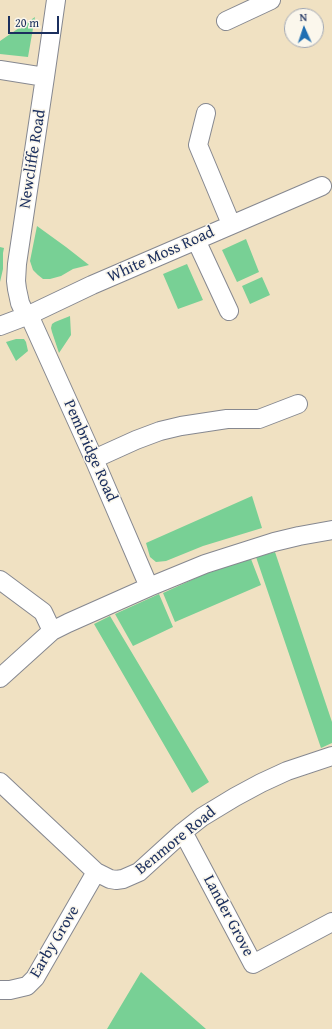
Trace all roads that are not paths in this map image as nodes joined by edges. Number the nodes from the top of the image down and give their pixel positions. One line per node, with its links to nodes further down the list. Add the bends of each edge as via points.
1 (56, 0): 5 (street, Newcliffe Road)
2 (271, 0): 3 (street)
3 (226, 21)
4 (0, 70): 5 (street)
5 (45, 77): 11 (street, Newcliffe Road, via 17,264 17,289 20,303)
6 (206, 113): 8 (street, via 198,145)
7 (322, 186): 8 (street, White Moss Road)
8 (231, 224): 9 (street, White Moss Road)
9 (196, 240): 10 (street); 11 (street, White Moss Road)
10 (229, 311)
11 (27, 315): 12 (street, White Moss Road); 14 (street, Pembridge Road)
12 (0, 326)
13 (298, 404): 14 (street, via 259,419 227,419 160,431)
14 (94, 459): 17 (street, Pembridge Road)
15 (332, 530): 17 (street, via 261,546 205,564)
16 (0, 580): 18 (street, via 43,612)
17 (149, 587): 18 (street)
18 (52, 631): 19 (street)
19 (1, 676)
20 (332, 756): 22 (street, Benmore Road, via 261,783 207,814)
21 (0, 782): 23 (street, Benmore Road)
22 (184, 832): 23 (street, Benmore Road, via 139,872 131,876 116,880); 24 (street, Lander Grove, via 253,964)
23 (96, 872): 25 (street, Earby Grove, via 36,978 27,986)
24 (332, 922)
25 (0, 990)

